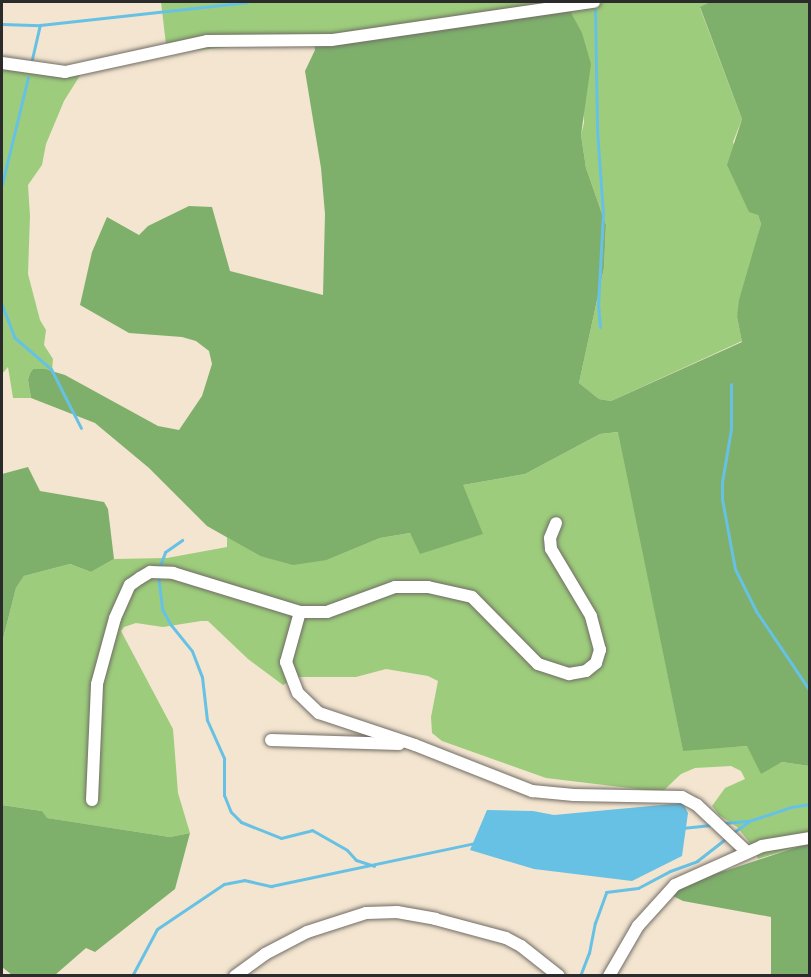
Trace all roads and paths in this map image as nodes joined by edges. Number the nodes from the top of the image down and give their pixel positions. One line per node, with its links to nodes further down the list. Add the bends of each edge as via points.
1 (594, 2): 2 (street, via 332,40 207,41 65,72)
2 (2, 63)
3 (556, 523): 4 (street, via 550,538 551,549 591,616 600,650 596,663 586,671 569,674 538,664 472,597 428,587 395,588 327,612)
4 (300, 612): 6 (street, via 286,662 298,693 319,713); 7 (street, via 173,573 150,573 130,585 115,618 98,684)
5 (271, 740): 6 (street)
6 (415, 745): 9 (street, via 532,791 682,796)
7 (92, 801)
8 (810, 838): 9 (street)
9 (747, 852): 12 (street, via 675,885 638,926)
10 (235, 975): 11 (street, via 307,932 366,913 397,912 506,938)
11 (559, 975)
12 (609, 975)

